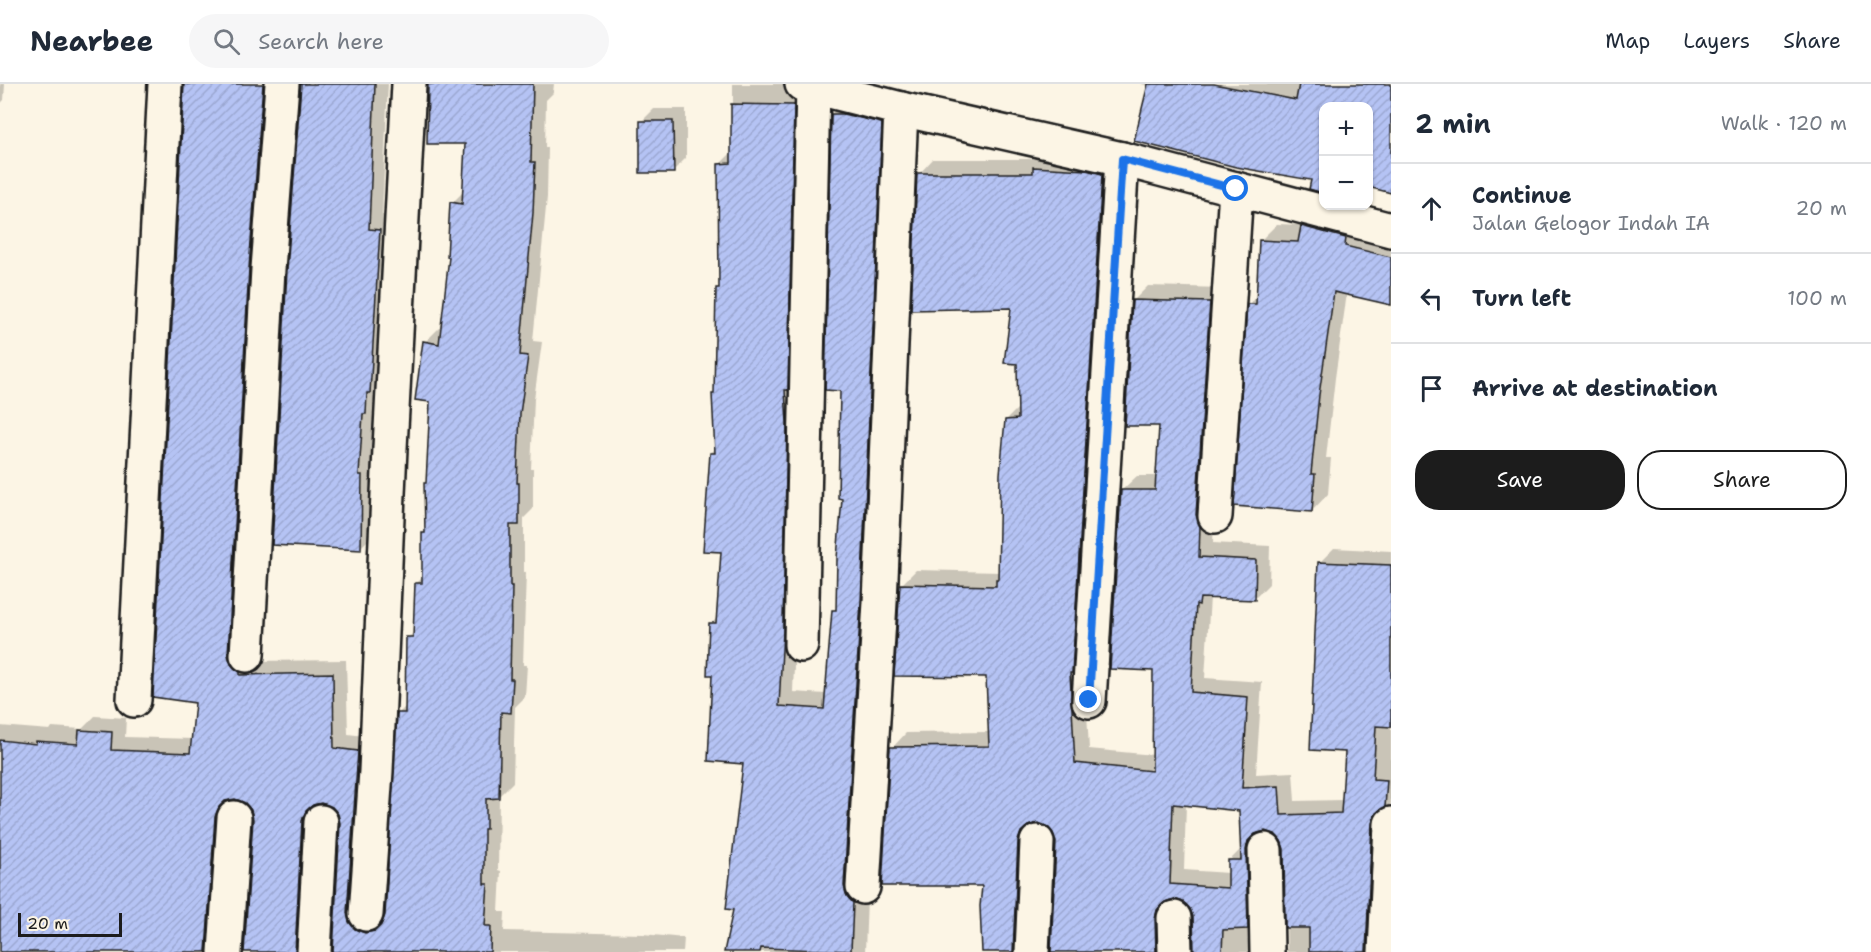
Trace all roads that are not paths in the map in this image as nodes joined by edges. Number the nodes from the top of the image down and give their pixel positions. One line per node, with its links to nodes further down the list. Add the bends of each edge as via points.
1 (165, 84): 13 (street)
2 (282, 84): 12 (street)
3 (409, 84): 21 (street)
4 (815, 87): 5 (street); 10 (street, via 826,510); 11 (street)
5 (901, 109): 6 (street); 20 (street, via 880,602)
6 (1122, 159): 7 (street); 14 (street)
7 (1236, 189): 8 (street); 9 (street)
8 (1391, 230)
9 (1215, 516)
10 (821, 593)
11 (801, 645)
12 (247, 655)
13 (134, 700)
14 (1089, 700)
15 (234, 818): 23 (street)
16 (321, 822): 24 (street)
17 (1391, 824): 28 (street)
18 (1036, 842): 25 (street)
19 (1265, 850): 27 (street)
20 (862, 887)
21 (366, 914)
22 (1174, 918): 26 (street)
23 (225, 952)
24 (314, 952)
25 (1032, 952)
26 (1175, 952)
27 (1268, 952)
28 (1385, 952)

